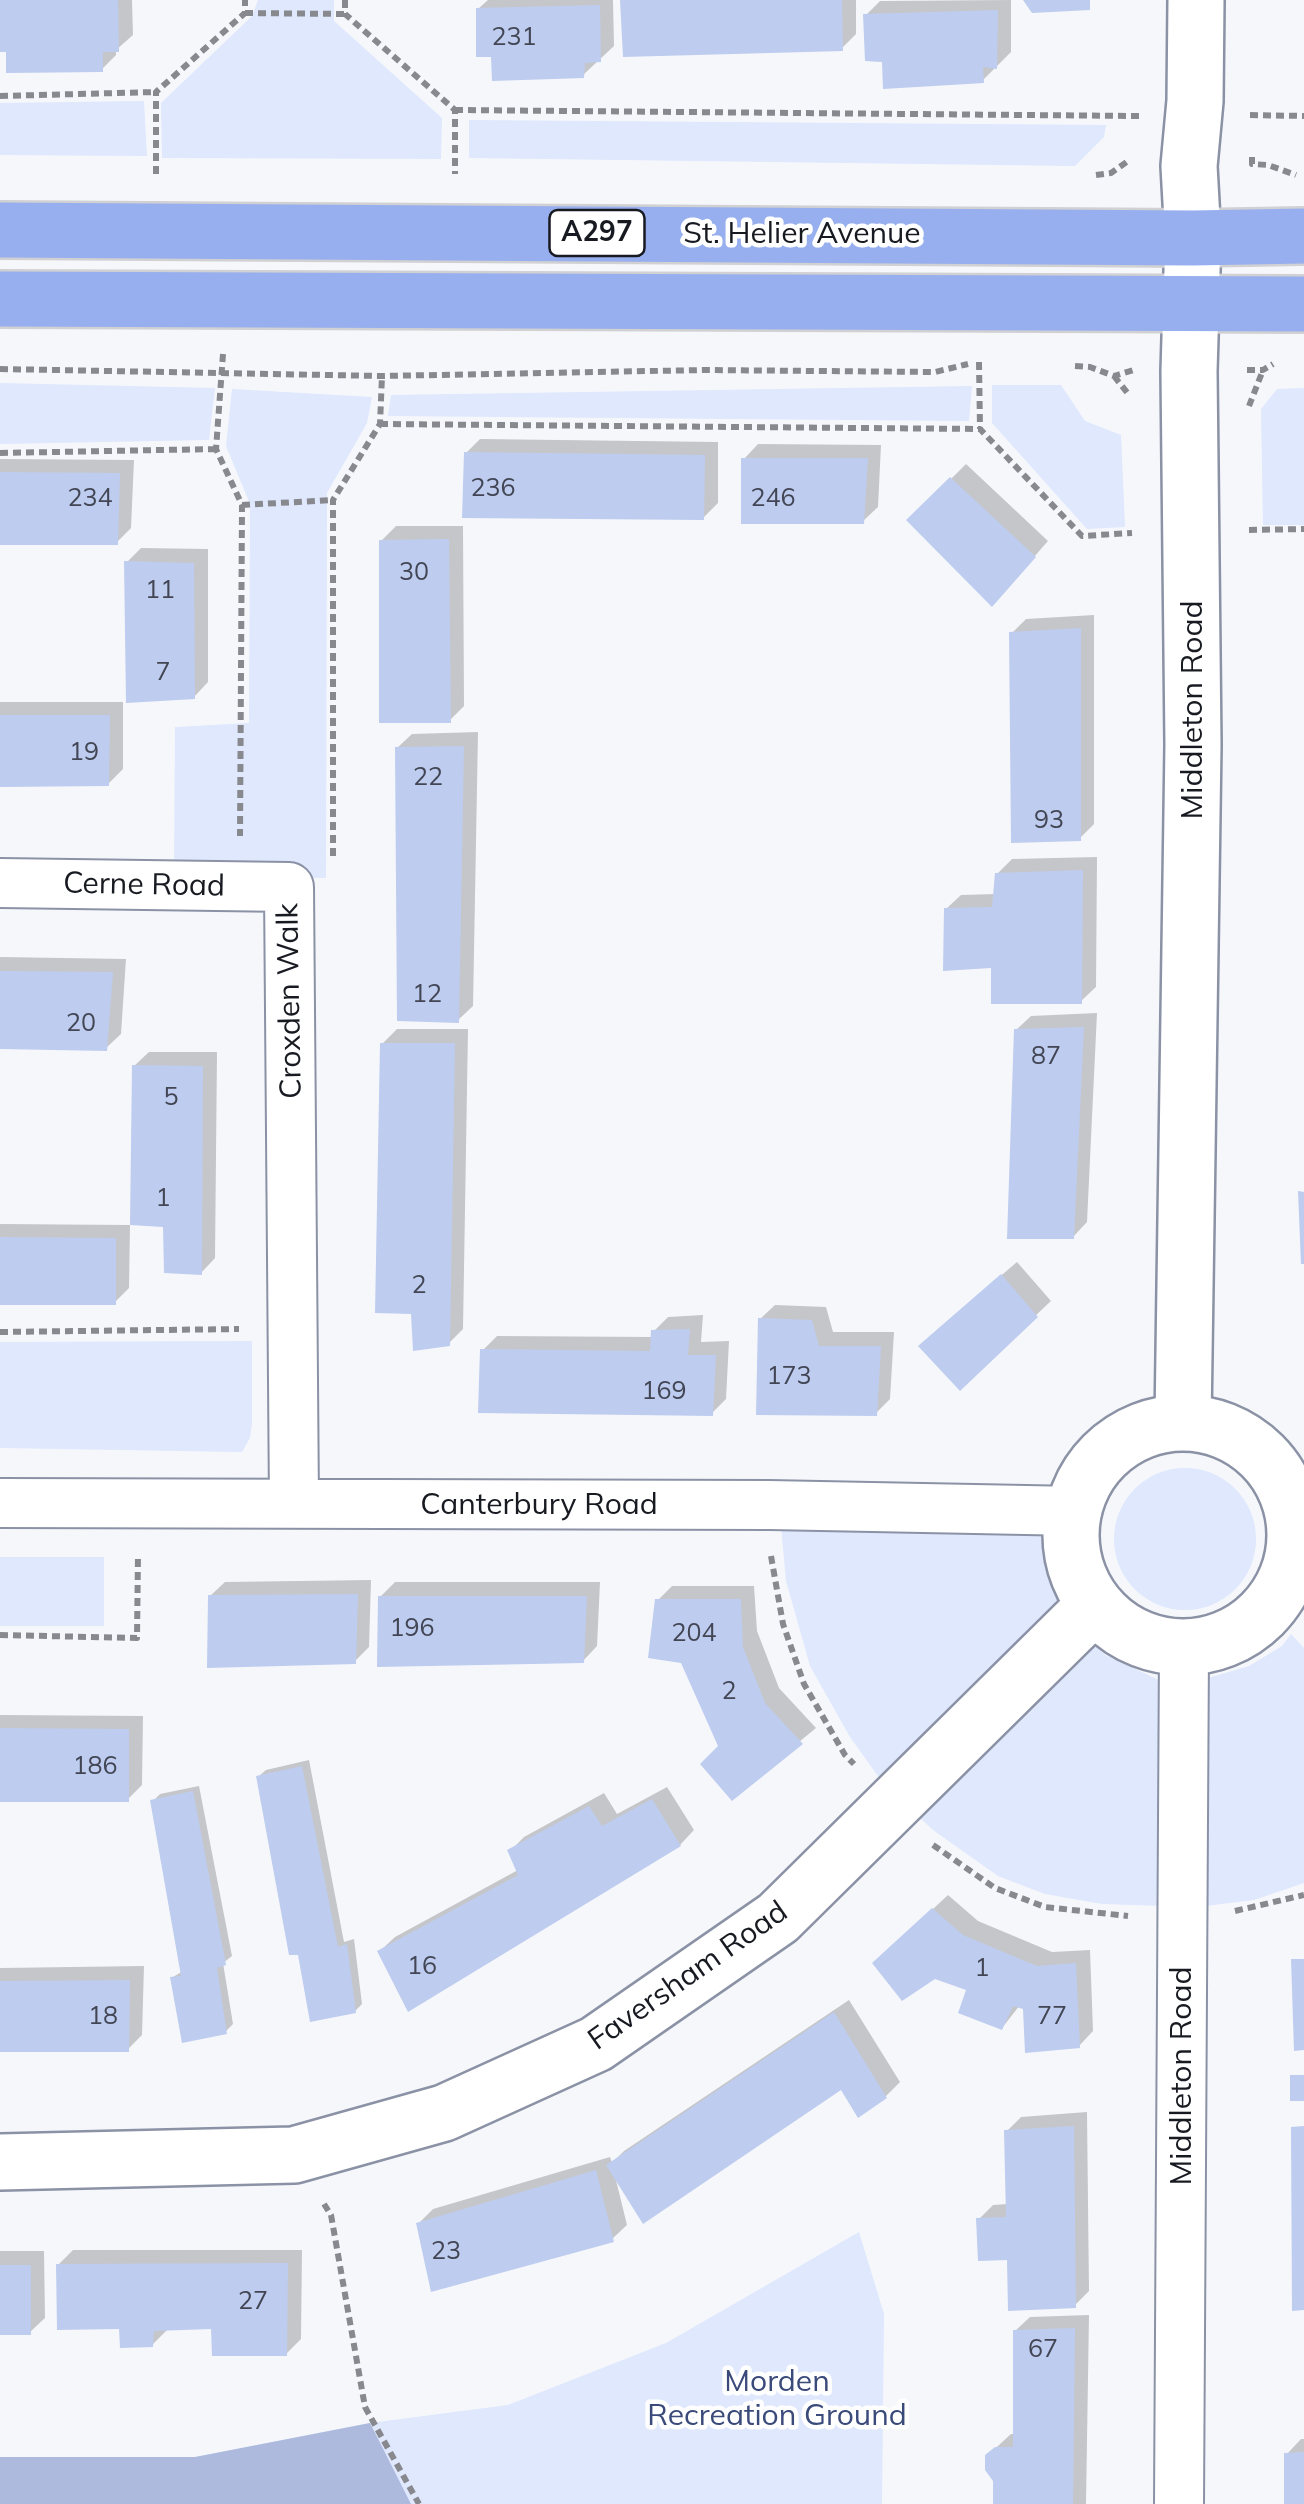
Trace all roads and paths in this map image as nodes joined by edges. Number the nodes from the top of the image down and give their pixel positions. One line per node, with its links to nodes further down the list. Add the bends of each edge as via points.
1 (245, 0): 4 (path)
2 (346, 0): 5 (path)
3 (1196, 0): 22 (street, Middleton Road)
4 (245, 13): 5 (path); 6 (path)
5 (345, 14): 9 (path)
6 (156, 92): 7 (path); 19 (path)
7 (0, 96)
8 (1140, 97): 10 (path)
9 (455, 110): 10 (path); 20 (path)
10 (1139, 116): 12 (path)
11 (1304, 116): 13 (path, via 1252,116)
12 (1135, 132)
13 (1252, 132)
14 (1132, 148): 16 (path, via 1128,164)
15 (1252, 148): 17 (path, via 1252,164)
16 (1092, 176)
17 (1304, 178)
18 (0, 230): 19 (highway, St. Helier Avenue / A297)
19 (156, 230): 20 (highway, St. Helier Avenue / A297)
20 (456, 232): 22 (highway, St. Helier Avenue / A297)
21 (1304, 236): 22 (highway, St. Helier Avenue / A297)
22 (1193, 238): 24 (street, Middleton Road)
23 (0, 299): 25 (highway)
24 (1192, 301): 25 (highway); 26 (highway); 48 (street, Middleton Road)
25 (223, 302): 34 (path)
26 (1304, 304)
27 (979, 362): 28 (path); 35 (path, via 935,372); 37 (path)
28 (996, 362)
29 (1062, 365): 31 (path, via 1114,376)
30 (0, 369): 34 (path)
31 (1130, 370)
32 (1245, 370): 33 (path)
33 (1263, 370)
34 (223, 374): 35 (path); 38 (path)
35 (382, 376): 36 (path)
36 (380, 424): 37 (path); 40 (path)
37 (980, 429): 42 (path, via 1082,536)
38 (216, 449): 39 (path); 41 (path)
39 (0, 452)
40 (333, 500): 41 (path); 45 (path, Croxden Walk, via 334,888)
41 (242, 505): 44 (path)
42 (1138, 533)
43 (0, 883): 44 (street, Cerne Road)
44 (240, 887): 45 (street, Cerne Road)
45 (288, 887): 46 (street, Croxden Walk)
46 (293, 1329): 47 (path); 51 (street, Croxden Walk)
47 (0, 1332)
48 (1183, 1421): 52 (street, via 1146,1427 1112,1445 1085,1477); 53 (street, via 1224,1430 1242,1442 1268,1467)
49 (0, 1502): 50 (street, Canterbury Road)
50 (139, 1504): 51 (street, Canterbury Road); 56 (path, via 137,1638)
51 (294, 1504): 52 (street, Canterbury Road)
52 (1077, 1511): 54 (street, via 1077,1566)
53 (1298, 1514): 55 (street)
54 (1095, 1605): 57 (street, via 1136,1640); 58 (street, Faversham Road, via 778,1918 596,2044 444,2113)
55 (1289, 1622): 57 (street)
56 (0, 1636)
57 (1184, 1648): 61 (street, Middleton Road)
58 (294, 2155): 59 (street, Faversham Road); 60 (path, via 330,2215 365,2407)
59 (0, 2162)
60 (418, 2504)
61 (1179, 2504)

